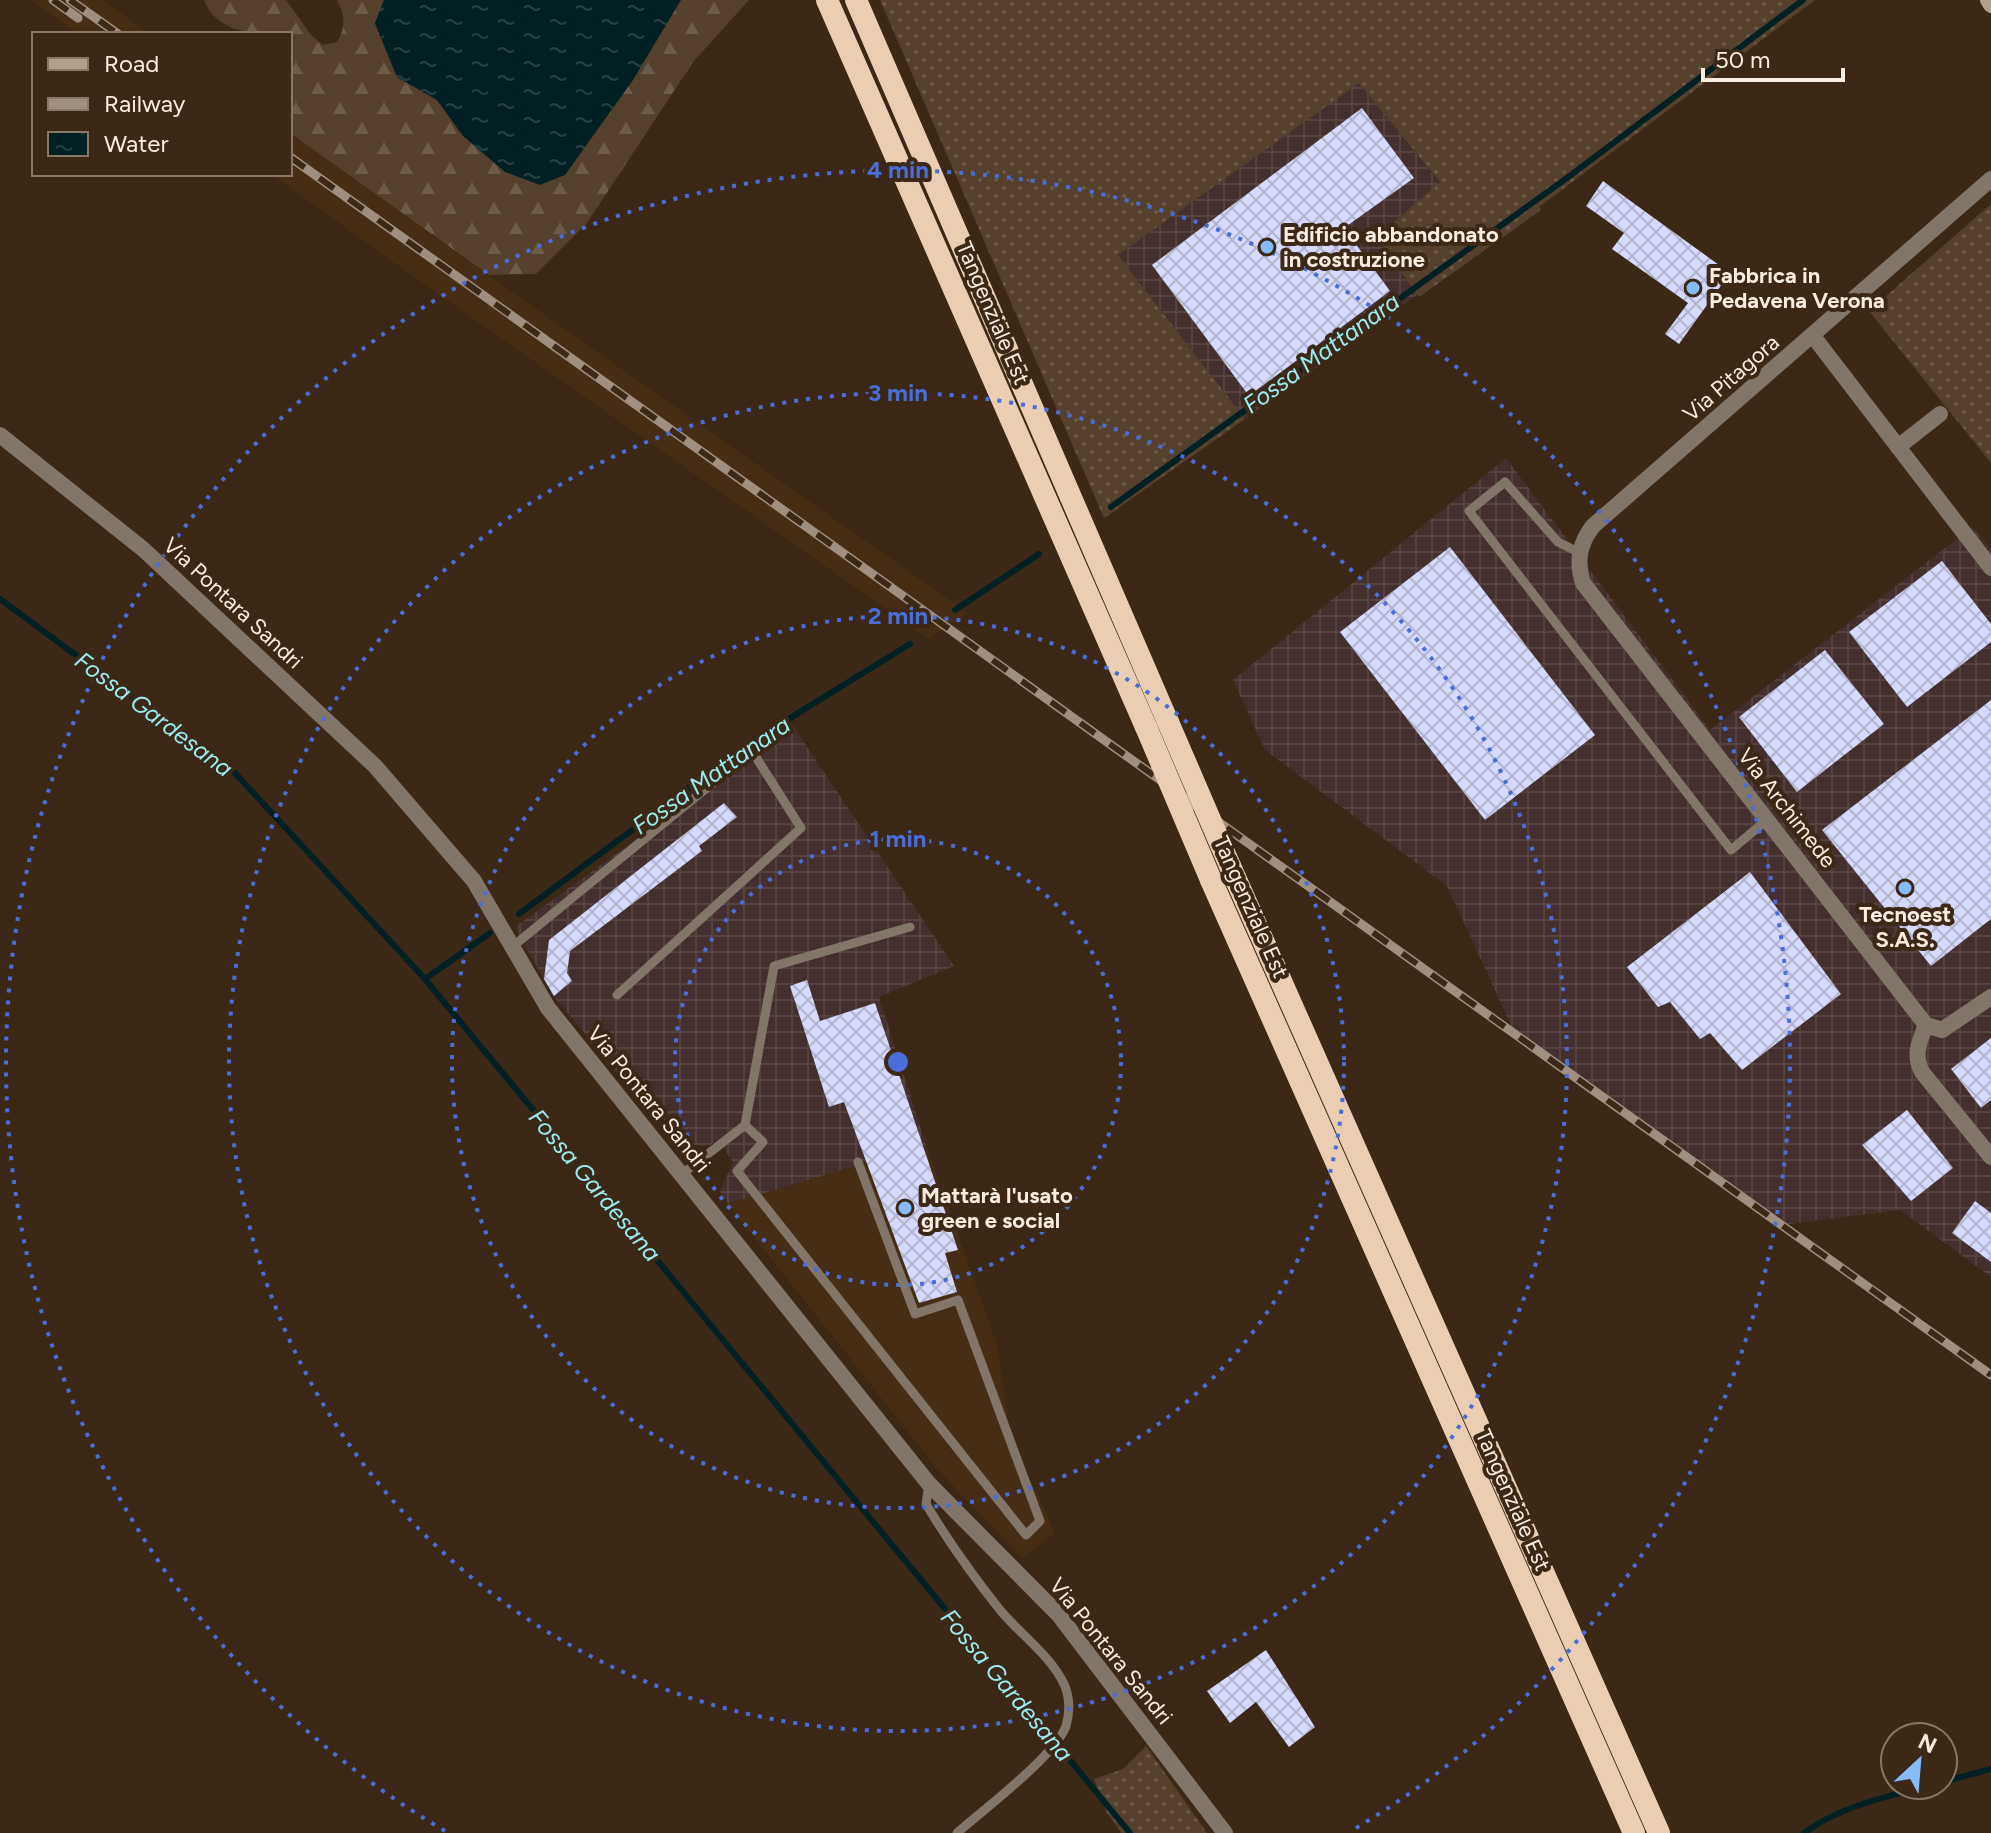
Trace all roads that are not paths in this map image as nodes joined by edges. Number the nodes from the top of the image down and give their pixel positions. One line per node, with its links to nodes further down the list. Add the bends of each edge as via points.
1 (827, 0): 23 (highway, Tangenziale Est, bridge)
2 (856, 0): 24 (highway, Tangenziale Est, bridge, via 1230,866)
3 (1991, 179): 4 (street, Via Pitagora)
4 (1813, 336): 7 (street); 8 (street, Via Pitagora, via 1593,526)
5 (1940, 414): 7 (street)
6 (0, 435): 12 (street, Via Pontara Sandri, via 143,549 375,766 474,881)
7 (1898, 447): 9 (street)
8 (1580, 553): 10 (street, Via Archimede, via 1583,583); 10 (lane, via 1558,542 1505,482 1469,511 1731,850)
9 (1991, 568)
10 (1769, 818): 15 (street, Via Archimede)
11 (910, 927): 16 (lane, via 774,966)
12 (512, 947): 13 (lane, via 752,751 801,828); 19 (street, Via Pontara Sandri, via 548,1008)
13 (617, 995)
14 (1991, 997): 15 (street, via 1952,1026 1942,1030)
15 (1926, 1025): 17 (street, via 1917,1048 1922,1072)
16 (745, 1125): 18 (lane, via 763,1142 737,1171 1026,1535 1040,1521 958,1300 915,1314); 19 (lane)
17 (1991, 1157)
18 (858, 1162)
19 (681, 1175): 20 (street, Via Pontara Sandri)
20 (929, 1484): 21 (lane, via 926,1504 949,1541 1001,1611 1046,1659 1064,1684 1070,1706 1065,1728 1050,1749); 22 (street, Via Pontara Sandri, via 1058,1614)
21 (957, 1833)
22 (1225, 1833)
23 (1634, 1833)
24 (1659, 1833)

